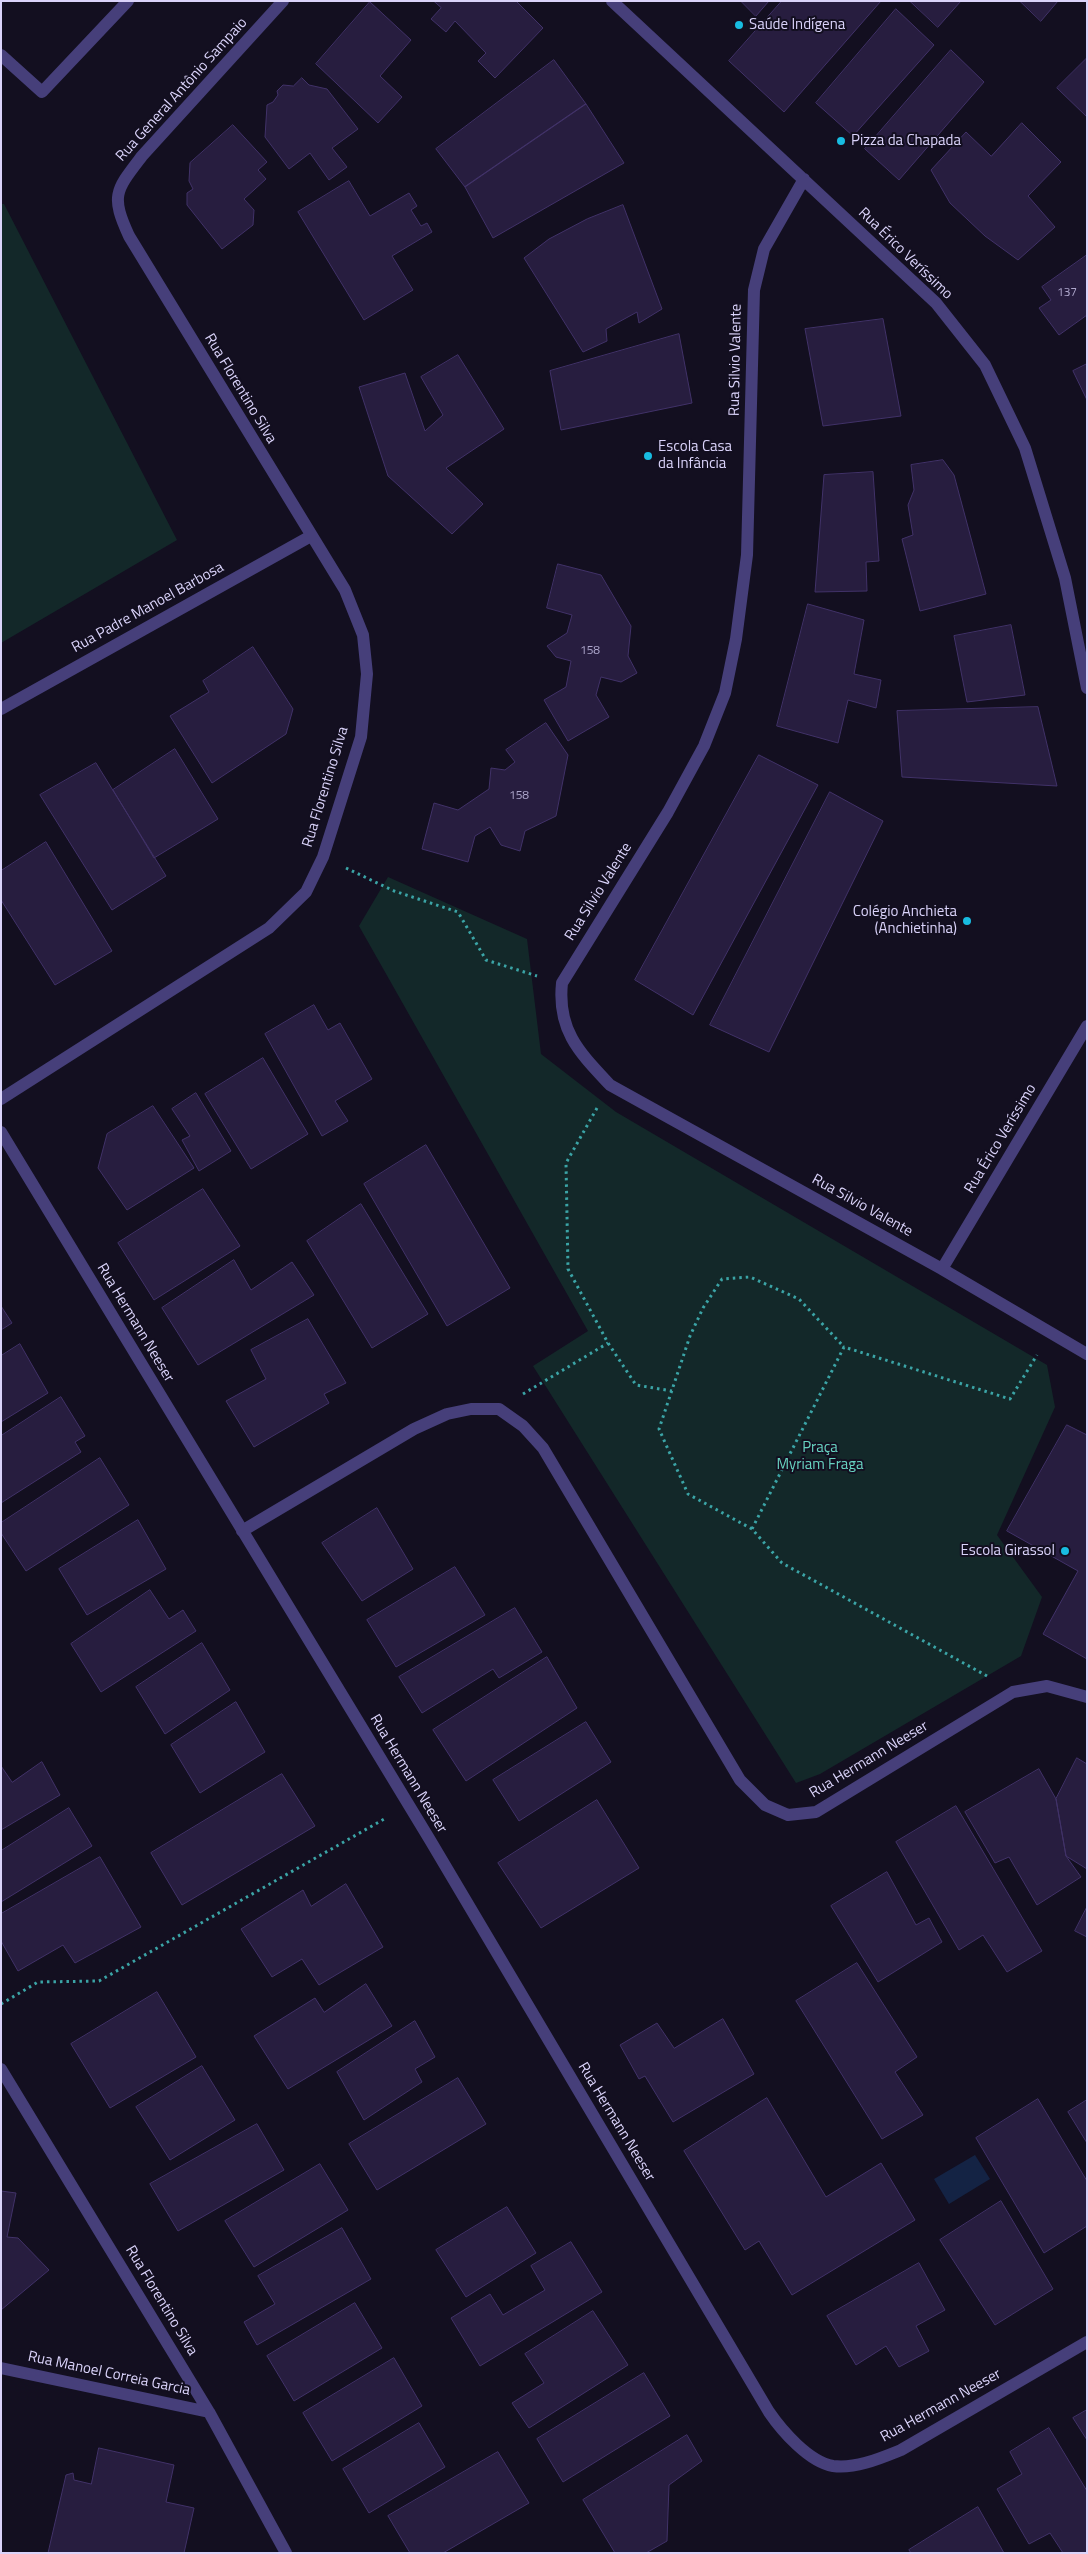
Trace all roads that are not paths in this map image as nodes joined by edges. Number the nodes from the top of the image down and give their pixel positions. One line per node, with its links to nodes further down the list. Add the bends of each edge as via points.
1 (128, 1): 4 (street, via 42,92)
2 (282, 1): 6 (street, Rua General Antônio Sampaio, via 142,156 121,184)
3 (612, 1): 5 (street, Rua Érico Veríssimo)
4 (1, 55)
5 (804, 179): 8 (street, Rua Érico Veríssimo, via 936,303 985,365 1025,448 1065,578); 13 (street, Rua Silvio Valente, via 764,249 754,290 747,555 725,693 704,746 668,812 562,983 559,1004 567,1030 580,1052 610,1085)
6 (117, 206): 7 (street, Rua Florentino Silva, via 129,236)
7 (311, 536): 9 (street, Rua Padre Manoel Barbosa); 11 (street, Rua Florentino Silva, via 344,590 363,635 367,674 361,736 323,857 306,892 269,928)
8 (1087, 688)
9 (1, 709)
10 (1087, 1026): 13 (street, Rua Érico Veríssimo)
11 (1, 1098)
12 (1, 1132): 15 (street, Rua Hermann Neeser)
13 (942, 1269): 14 (street, Rua Silvio Valente)
14 (1087, 1354)
15 (242, 1531): 16 (street, Rua Hermann Neeser, via 414,1429 447,1414 471,1409 498,1409 523,1426 543,1448 740,1780 764,1804 788,1816 816,1812 1013,1692 1047,1686); 18 (street, Rua Hermann Neeser, via 784,2434 806,2453 832,2466 875,2460 901,2450)
16 (1087, 1697)
17 (1, 2069): 20 (street, Rua Florentino Silva)
18 (1087, 2342)
19 (1, 2368): 20 (street, Rua Manoel Correia Garcia)
20 (209, 2412): 21 (street, Rua Florentino Silva)
21 (286, 2553)

